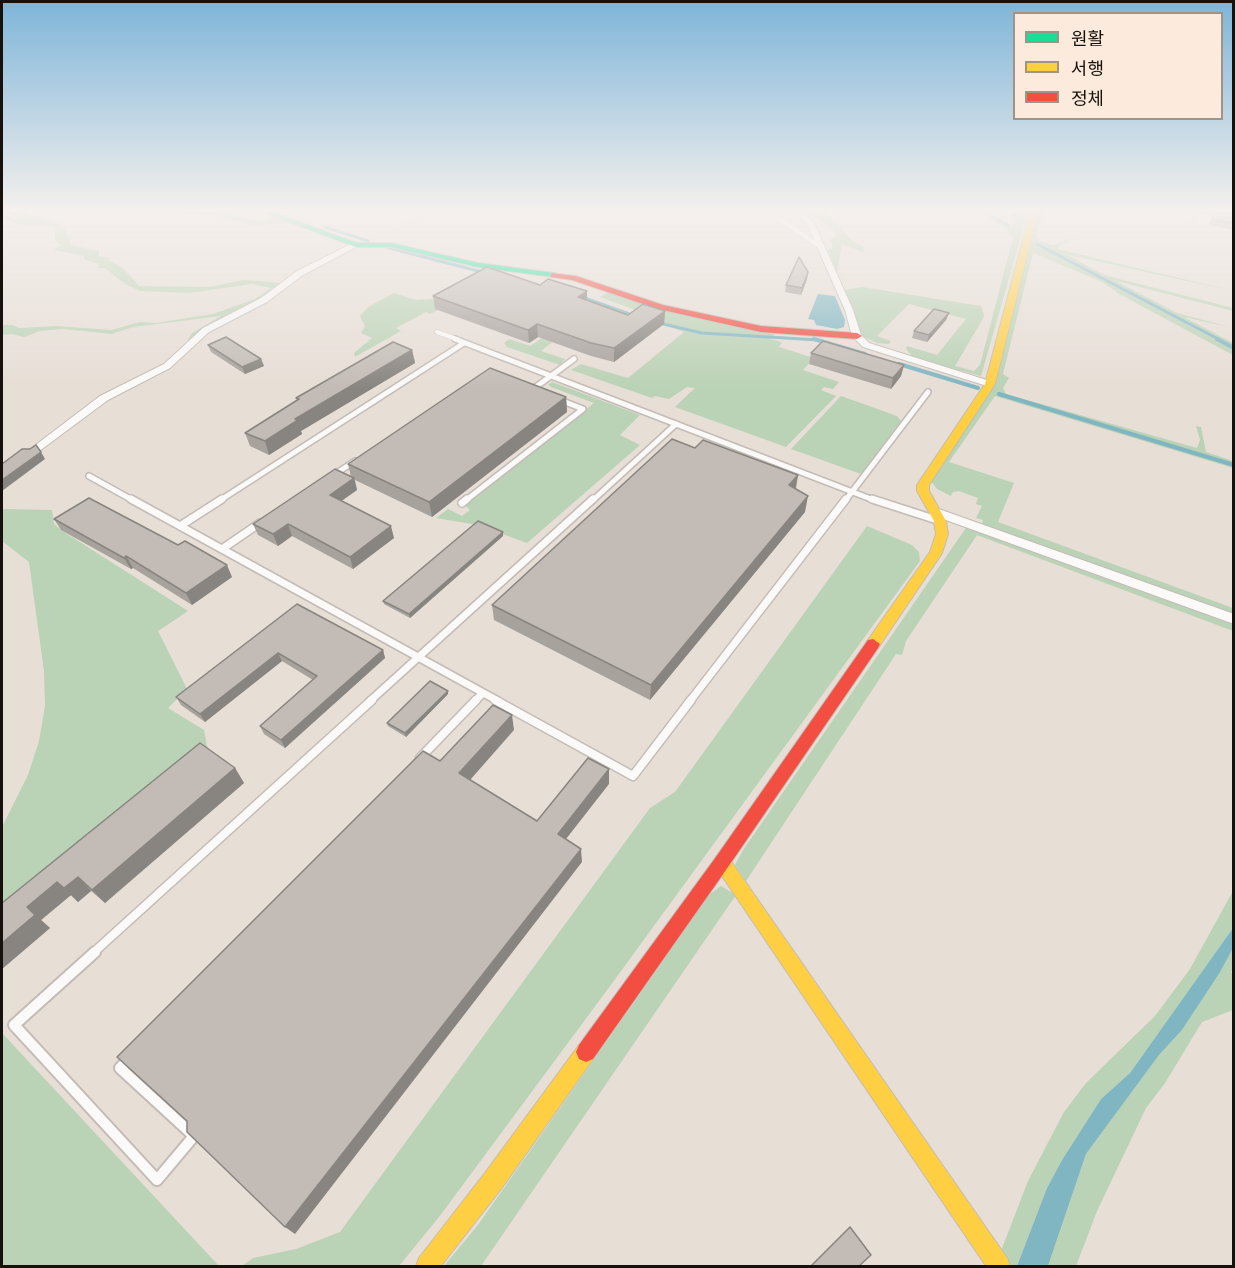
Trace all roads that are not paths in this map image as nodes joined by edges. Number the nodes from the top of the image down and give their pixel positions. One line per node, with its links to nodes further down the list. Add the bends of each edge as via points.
1 (304, 271): 17 (street, via 264,300 207,330 167,366 104,398)
2 (523, 271): 6 (street, via 573,278 662,307 761,329)
3 (832, 271): 6 (street)
4 (1019, 271): 10 (street)
5 (437, 332): 7 (lane)
6 (857, 336): 10 (street, via 866,345 887,353)
7 (464, 343): 9 (lane); 25 (lane)
8 (574, 359): 9 (lane)
9 (552, 376): 12 (lane); 16 (lane)
10 (990, 384): 24 (street, via 923,485)
11 (522, 385): 12 (lane)
12 (533, 389): 14 (lane)
13 (928, 392): 21 (lane)
14 (543, 393)
15 (553, 397): 22 (lane, via 583,409)
16 (676, 424): 21 (lane); 28 (lane)
17 (30, 453)
18 (360, 457): 20 (lane)
19 (89, 476): 25 (lane)
20 (321, 483)
21 (852, 491): 24 (lane); 29 (lane, via 633,776)
22 (462, 503)
23 (271, 516): 26 (lane)
24 (938, 516): 27 (street); 31 (street, via 940,543 920,578)
25 (180, 526): 26 (lane)
26 (222, 549): 28 (lane)
27 (1233, 619)
28 (419, 657): 29 (lane); 32 (lane, via 14,1025 156,1180 194,1136 120,1068)
29 (483, 693): 30 (lane)
30 (409, 769)
31 (722, 862): 33 (street, via 494,1181); 34 (street)
32 (137, 1051)
33 (427, 1266)
34 (999, 1266)

